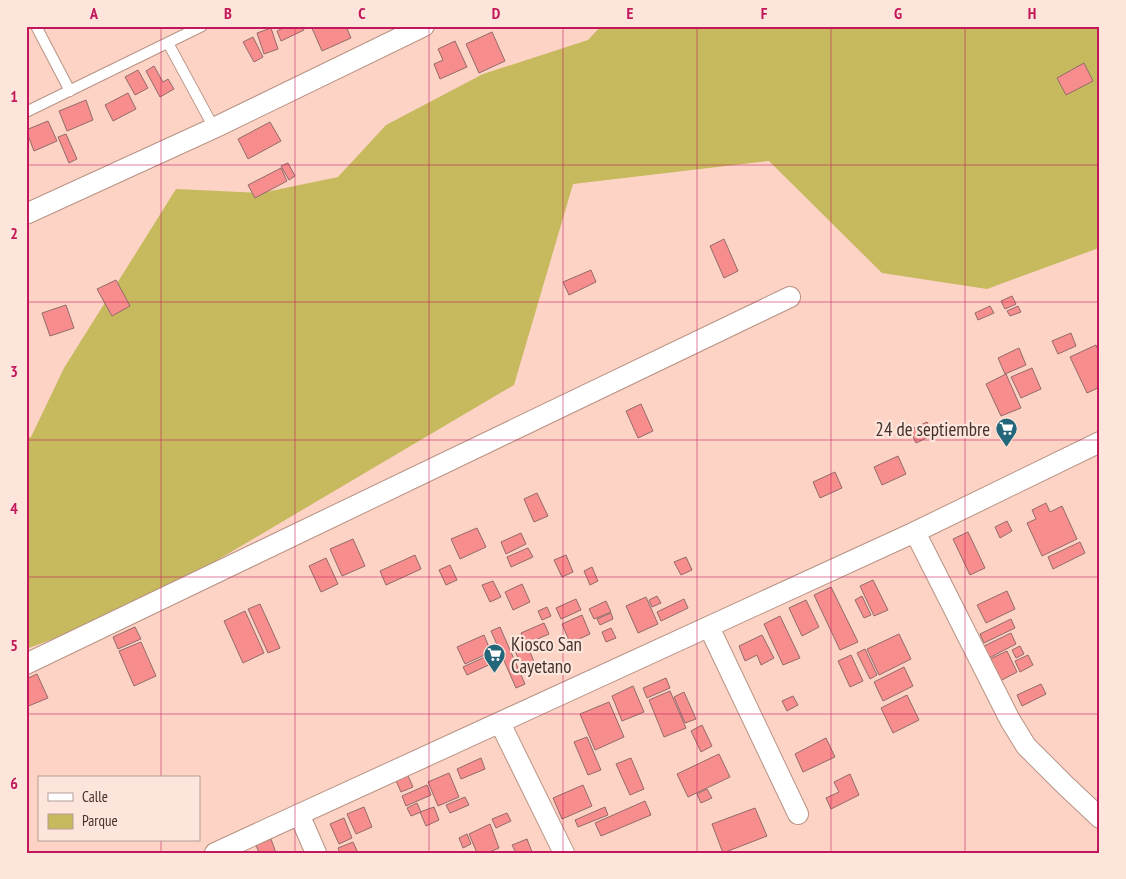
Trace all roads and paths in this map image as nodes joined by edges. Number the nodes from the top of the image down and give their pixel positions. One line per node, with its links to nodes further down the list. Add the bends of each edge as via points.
1 (36, 26): 5 (lane)
2 (202, 26): 4 (lane)
3 (424, 26): 7 (street)
4 (168, 43): 5 (lane); 7 (lane)
5 (70, 91): 6 (lane)
6 (26, 112)
7 (214, 128): 8 (street)
8 (26, 214)
9 (790, 297): 13 (street)
10 (1100, 442): 11 (street)
11 (915, 532): 12 (street); 17 (street, via 1026,746)
12 (709, 627): 14 (street); 16 (street)
13 (26, 664)
14 (500, 723): 15 (street); 20 (street)
15 (299, 814): 18 (street); 19 (street)
16 (798, 814)
17 (1100, 818)
18 (215, 853)
19 (316, 853)
20 (564, 853)

